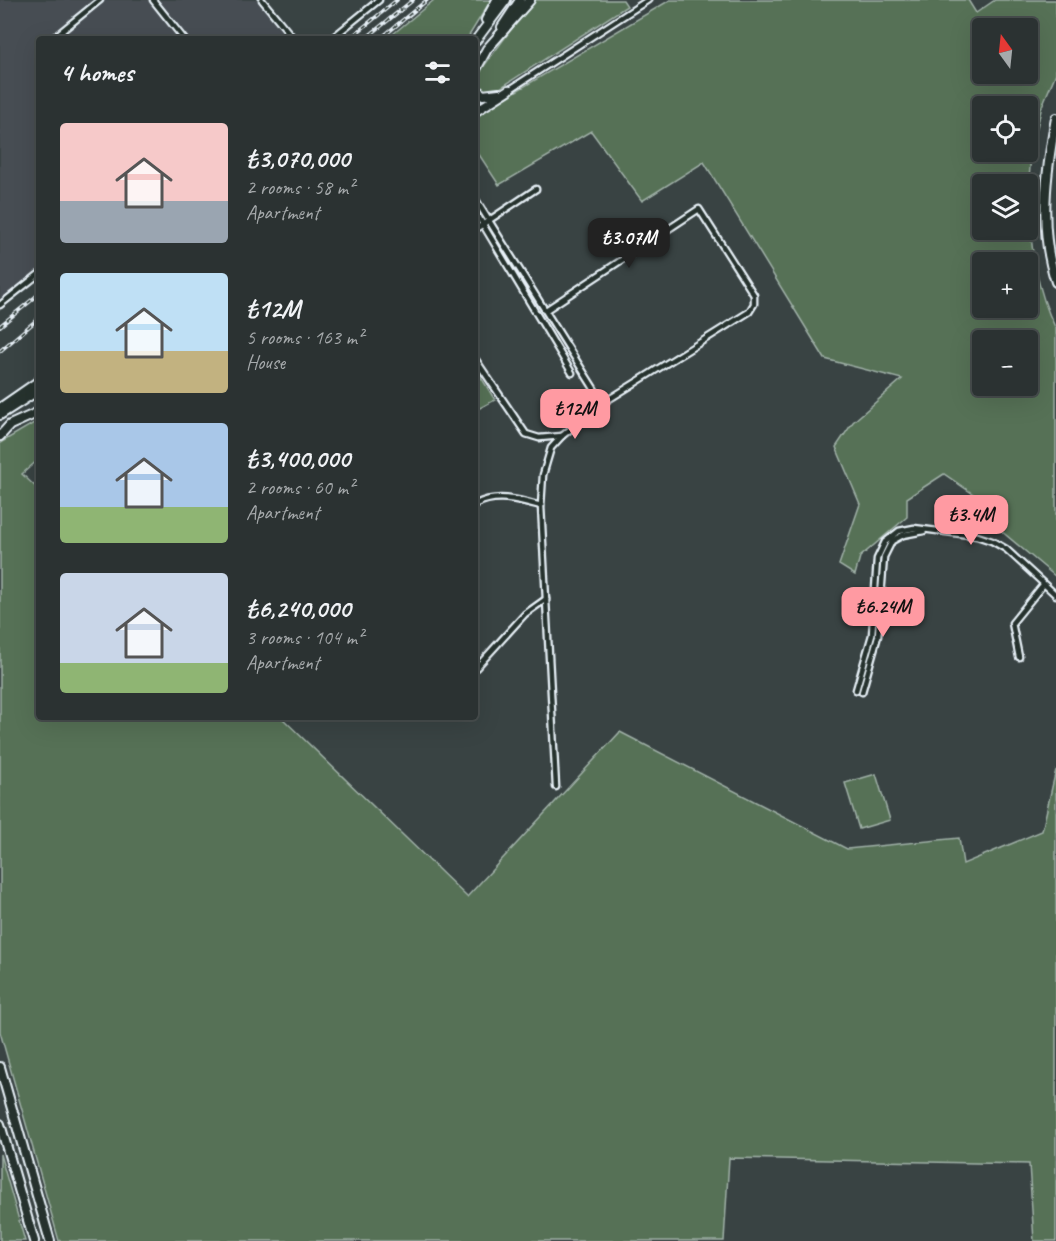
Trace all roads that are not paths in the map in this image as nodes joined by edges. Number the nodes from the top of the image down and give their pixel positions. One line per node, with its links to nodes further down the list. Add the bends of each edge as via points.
1 (100, 0): 10 (street)
2 (153, 0): 11 (street)
3 (262, 0): 12 (street)
4 (379, 0): 13 (street)
5 (497, 0): 14 (main road)
6 (506, 0): 15 (main road)
7 (519, 0): 16 (main road)
8 (530, 0): 16 (main road)
9 (648, 0): 18 (street)
10 (56, 36)
11 (182, 36)
12 (292, 36)
13 (335, 36)
14 (477, 36)
15 (478, 36)
16 (487, 49): 17 (main road)
17 (478, 64)
18 (509, 90): 19 (main road, via 483,95); 20 (main road)
19 (478, 91)
20 (478, 110)
21 (1056, 118): 31 (main road, via 1046,172 1046,233)
22 (536, 189): 27 (street)
23 (478, 203): 24 (street)
24 (485, 215): 25 (street); 27 (street)
25 (478, 218)
26 (478, 220): 28 (street)
27 (489, 220): 28 (street); 33 (street)
28 (483, 224): 29 (street); 35 (street)
29 (478, 228)
30 (36, 276): 32 (street)
31 (1056, 282)
32 (0, 304)
33 (546, 310): 38 (street); 38 (street, via 699,209 754,295 749,312)
34 (478, 363): 46 (street, via 526,434 539,438)
35 (572, 373)
36 (36, 383): 39 (main road)
37 (36, 392): 42 (main road)
38 (603, 403): 46 (street)
39 (0, 408)
40 (36, 409): 43 (main road)
41 (36, 413): 43 (main road)
42 (0, 415)
43 (10, 425): 44 (main road); 45 (main road)
44 (0, 432)
45 (0, 436)
46 (562, 436): 48 (street, via 551,448 543,475)
47 (478, 503): 48 (street, via 491,497)
48 (542, 506): 51 (street)
49 (1043, 585): 50 (street); 52 (street, via 1012,623); 54 (street, via 992,540 914,528 899,531 881,549 874,580 872,635)
50 (1056, 595)
51 (546, 599): 53 (street, via 525,614); 55 (street)
52 (1019, 657)
53 (478, 666)
54 (859, 691)
55 (556, 788)
56 (0, 1067): 59 (main road)
57 (0, 1124): 58 (main road)
58 (34, 1241)
59 (50, 1241)

